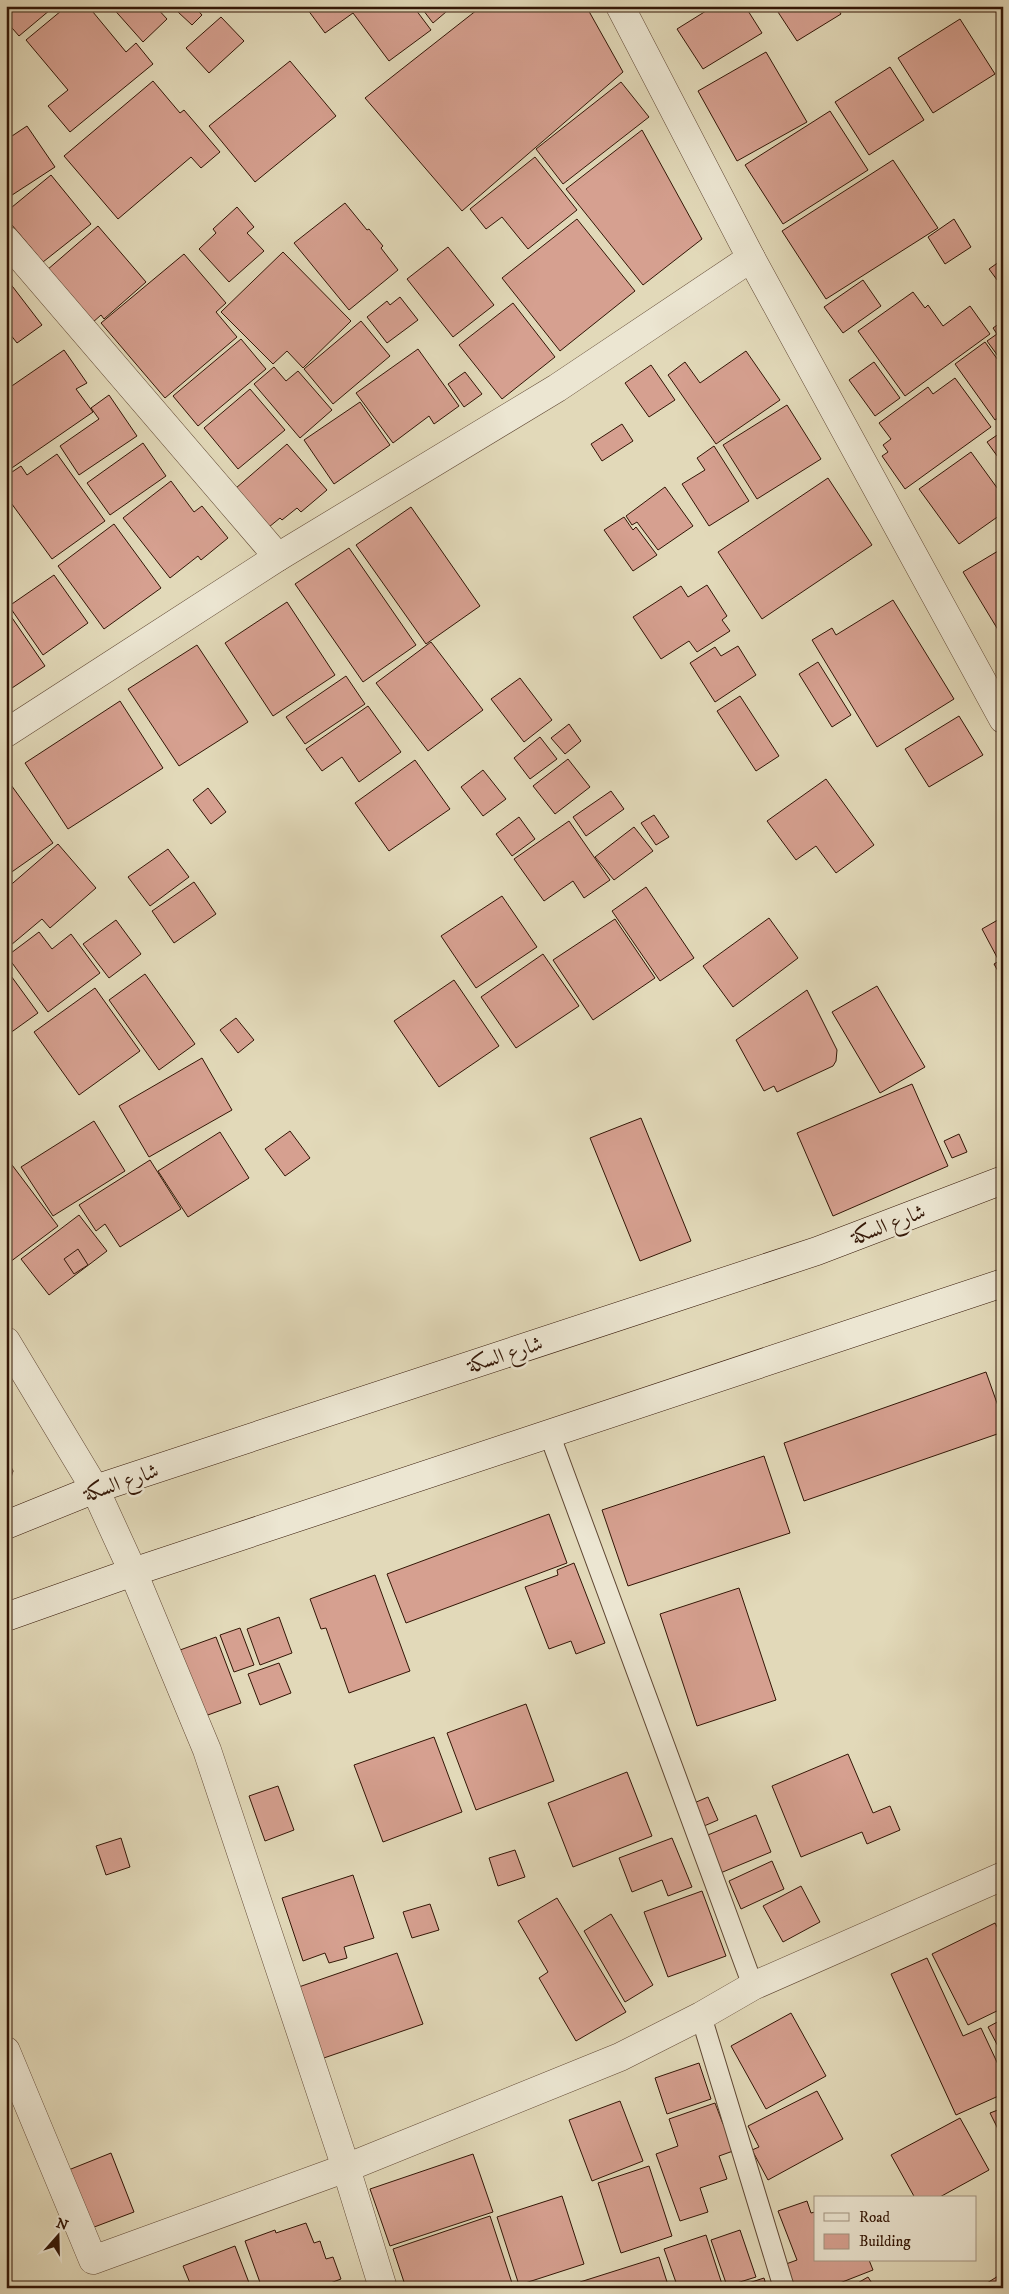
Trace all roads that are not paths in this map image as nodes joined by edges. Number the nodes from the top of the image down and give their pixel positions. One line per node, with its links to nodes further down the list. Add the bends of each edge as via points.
1 (620, 6): 3 (street)
2 (6, 240): 4 (street)
3 (751, 258): 4 (street, via 557,388); 5 (street)
4 (278, 557): 6 (street)
5 (1003, 720)
6 (6, 733)
7 (1003, 1180): 11 (street, شارع السكة, via 818,1251)
8 (1003, 1283): 10 (street)
9 (6, 1341): 11 (street)
10 (549, 1433): 13 (street); 16 (lane)
11 (95, 1489): 12 (street, شارع السكة); 13 (street)
12 (6, 1525)
13 (133, 1572): 14 (street); 19 (street, via 207,1750)
14 (6, 1617)
15 (1003, 1876): 16 (street)
16 (753, 1986): 17 (street)
17 (701, 2016): 19 (street, via 620,2057); 21 (lane)
18 (6, 2051): 19 (street, via 93,2260)
19 (346, 2168): 20 (street)
20 (383, 2288)
21 (784, 2288)

